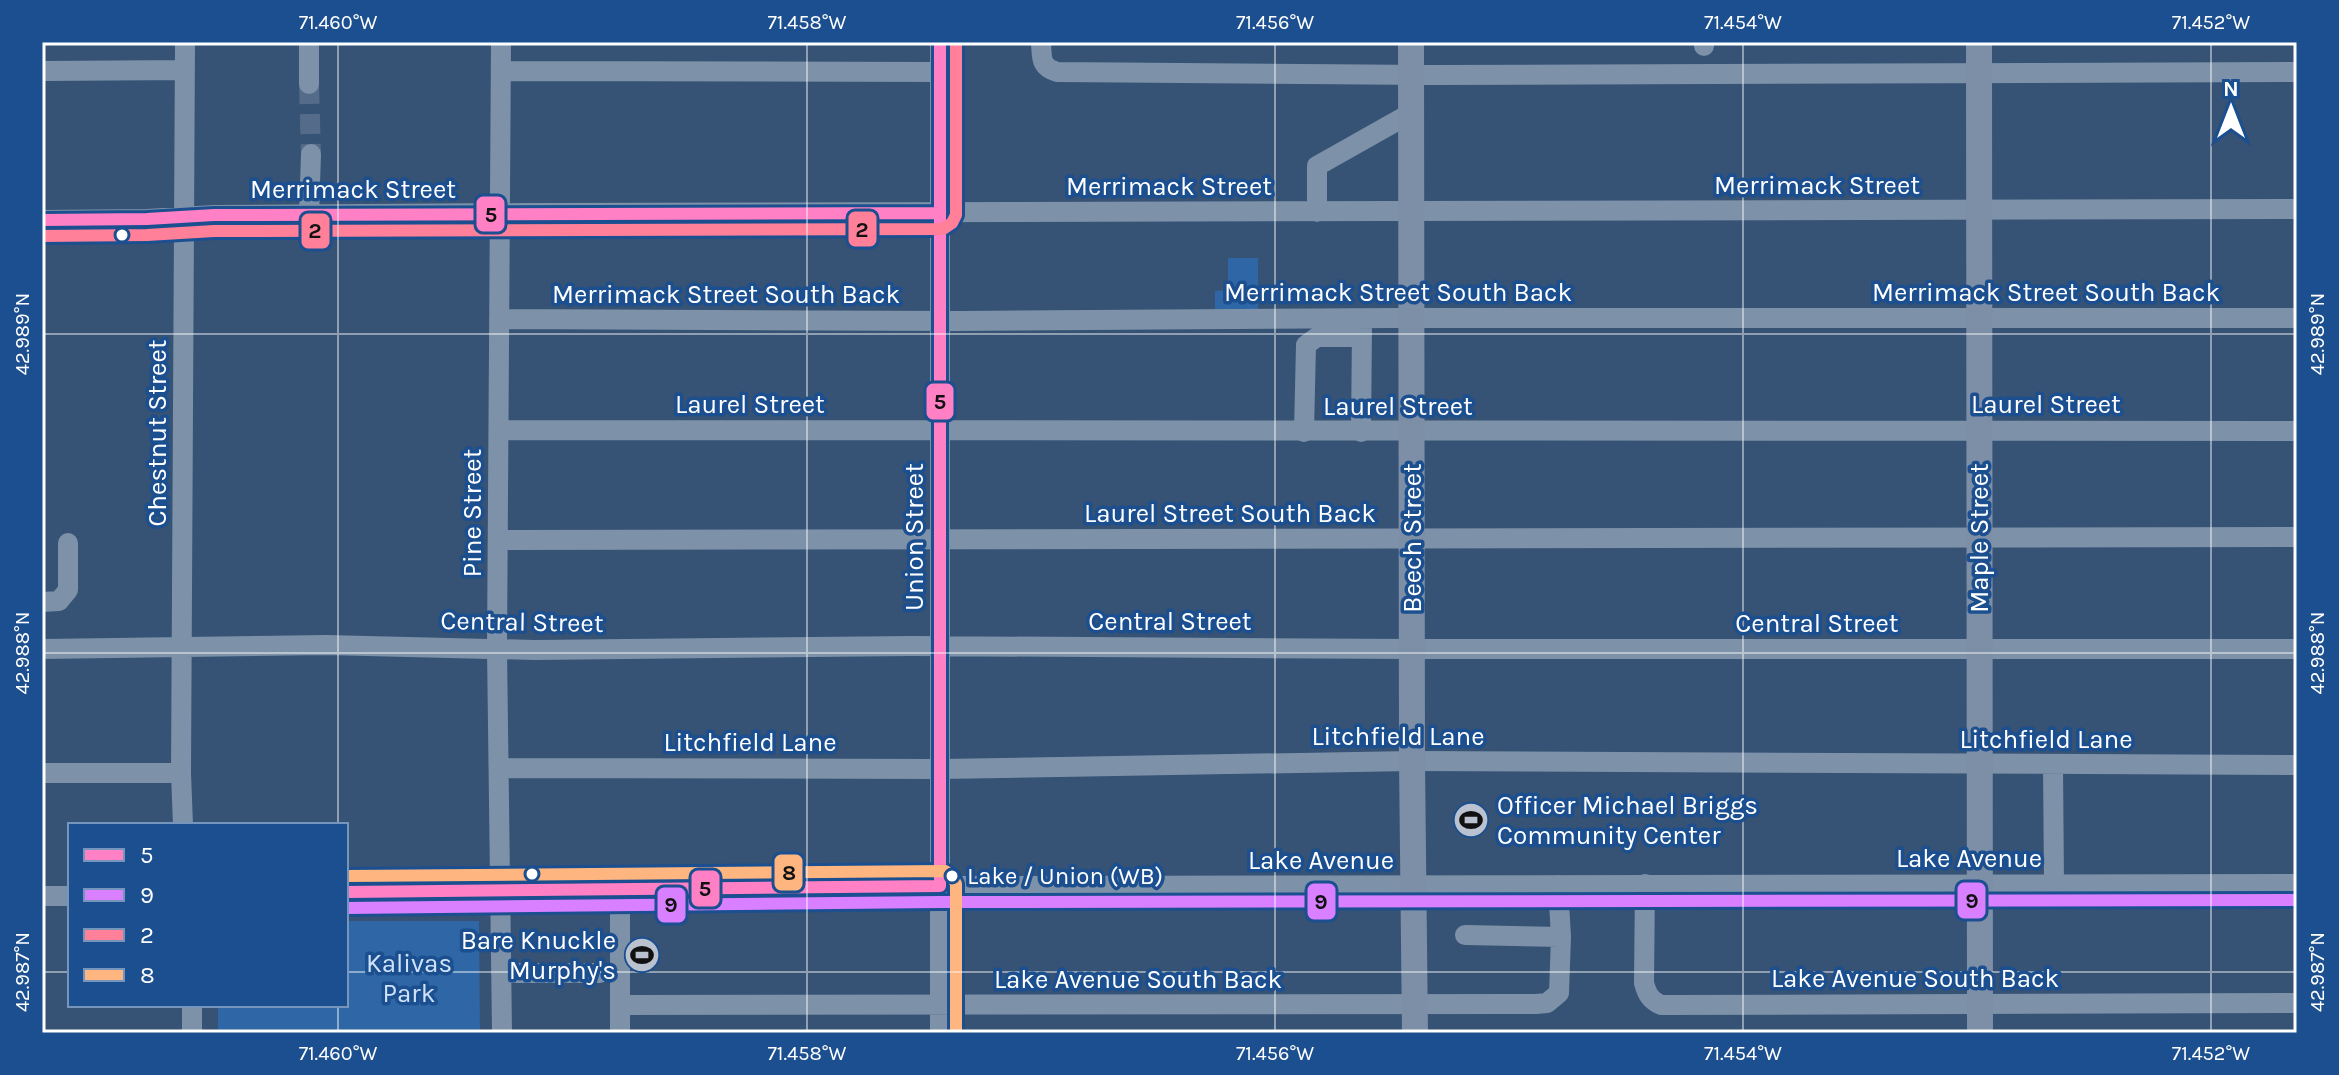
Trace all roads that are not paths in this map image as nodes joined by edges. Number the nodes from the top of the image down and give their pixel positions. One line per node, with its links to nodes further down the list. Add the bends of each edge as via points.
1 (185, 42): 8 (street, Chestnut Street)
2 (309, 42): 15 (street)
3 (501, 42): 10 (street, Pine Street)
4 (940, 42): 11 (street, Union Street)
5 (1041, 42): 14 (street, via 1042,62 1057,72)
6 (1411, 42): 14 (main road, Beech Street)
7 (1979, 42): 13 (main road, Maple Street)
8 (185, 70): 9 (street); 25 (street, Chestnut Street)
9 (42, 71)
10 (501, 71): 11 (street); 23 (street, Pine Street)
11 (939, 72): 22 (street, Union Street)
12 (2297, 72): 13 (street)
13 (1979, 74): 14 (street); 19 (main road, Maple Street)
14 (1411, 75): 16 (main road, Beech Street)
15 (309, 84)
16 (1411, 113): 20 (street, via 1317,166); 21 (main road, Beech Street)
17 (311, 154): 24 (street)
18 (2297, 209): 19 (street, Merrimack Street)
19 (1979, 211): 21 (street, Merrimack Street); 27 (main road, Maple Street)
20 (1317, 212): 21 (street, Merrimack Street); 22 (street, Merrimack Street)
21 (1412, 212): 28 (main road, Beech Street)
22 (940, 213): 23 (street, Merrimack Street); 31 (street, Union Street)
23 (500, 214): 24 (street, Merrimack Street); 30 (street, Pine Street)
24 (309, 215): 25 (street, Merrimack Street)
25 (185, 218): 26 (street, Merrimack Street); 48 (street, Chestnut Street)
26 (42, 220)
27 (1979, 317): 28 (street, Merrimack Street South Back); 29 (street, Merrimack Street South Back); 34 (main road, Maple Street)
28 (1412, 318): 32 (street, Merrimack Street South Back); 39 (main road, Beech Street)
29 (2297, 318)
30 (499, 319): 31 (street, Merrimack Street South Back); 33 (street, Pine Street)
31 (940, 321): 32 (street, Merrimack Street South Back); 35 (street, Union Street)
32 (1362, 328): 37 (street, via 1317,337 1306,345); 38 (street)
33 (499, 430): 35 (street, Laurel Street); 43 (street, Pine Street)
34 (1979, 430): 36 (street, Laurel Street); 39 (street, Laurel Street); 40 (main road, Maple Street)
35 (940, 431): 37 (street, Laurel Street); 42 (street, Union Street)
36 (2297, 431)
37 (1304, 432): 38 (street, Laurel Street)
38 (1361, 432): 39 (street, Laurel Street)
39 (1412, 432): 44 (main road, Beech Street)
40 (1979, 537): 41 (street, Laurel Street South Back); 44 (street, Laurel Street South Back); 52 (main road, Maple Street)
41 (2297, 537)
42 (940, 538): 43 (street, Laurel Street South Back); 44 (street, Laurel Street South Back); 47 (street, Union Street)
43 (498, 540): 50 (street, Pine Street)
44 (1412, 540): 51 (main road, Beech Street)
45 (68, 543): 46 (street, via 68,590 59,601)
46 (42, 602)
47 (940, 646): 50 (street, Central Street); 51 (street, Central Street); 59 (street, Union Street)
48 (182, 648): 49 (street, Central Street); 50 (street, Central Street); 61 (street, Chestnut Street)
49 (42, 649)
50 (497, 649): 58 (street, Pine Street)
51 (1412, 649): 52 (street, Central Street); 54 (main road, Beech Street)
52 (1979, 649): 53 (street, Central Street); 55 (main road, Maple Street)
53 (2297, 649)
54 (1412, 761): 55 (street, Litchfield Lane); 59 (street, Litchfield Lane); 69 (main road, Beech Street)
55 (1980, 765): 56 (street, Litchfield Lane); 64 (main road, Maple Street)
56 (2053, 765): 57 (street, Litchfield Lane); 65 (street)
57 (2297, 765)
58 (499, 768): 59 (street, Litchfield Lane); 71 (street, Pine Street)
59 (940, 769): 68 (street, Union Street)
60 (42, 773): 61 (street)
61 (181, 773): 62 (street, Chestnut Street)
62 (183, 823)
63 (1645, 884): 64 (street, Lake Avenue); 67 (street, Lake Avenue); 79 (street, Lake Avenue South Back, via 1644,983 1653,1002 1661,1005)
64 (1981, 884): 65 (street, Lake Avenue); 79 (main road, Maple Street)
65 (2054, 884): 66 (street, Lake Avenue)
66 (2297, 884)
67 (1558, 885): 69 (street, Lake Avenue); 76 (street, Lake Avenue South Back)
68 (940, 886): 69 (street, Lake Avenue); 70 (street, Lake Avenue); 82 (street, Union Street)
69 (1415, 886): 83 (main road, Beech Street)
70 (620, 889): 71 (street, Lake Avenue); 81 (street)
71 (501, 890): 72 (street, Lake Avenue); 77 (street, Pine Street)
72 (348, 892)
73 (42, 896): 74 (street)
74 (68, 896)
75 (1465, 935): 76 (street)
76 (1561, 937): 83 (street, Lake Avenue South Back, via 1559,993 1547,1003)
77 (501, 973): 78 (street); 86 (street, Pine Street)
78 (600, 973)
79 (1980, 1003): 80 (street, Lake Avenue South Back); 90 (main road, Maple Street)
80 (2297, 1003)
81 (620, 1005): 82 (street, Lake Avenue South Back); 87 (street)
82 (940, 1005): 83 (street, Lake Avenue South Back); 88 (street, Union Street)
83 (1415, 1005): 89 (main road, Beech Street)
84 (192, 1007): 85 (street)
85 (192, 1033)
86 (502, 1033)
87 (620, 1033)
88 (940, 1033)
89 (1415, 1033)
90 (1980, 1033)

